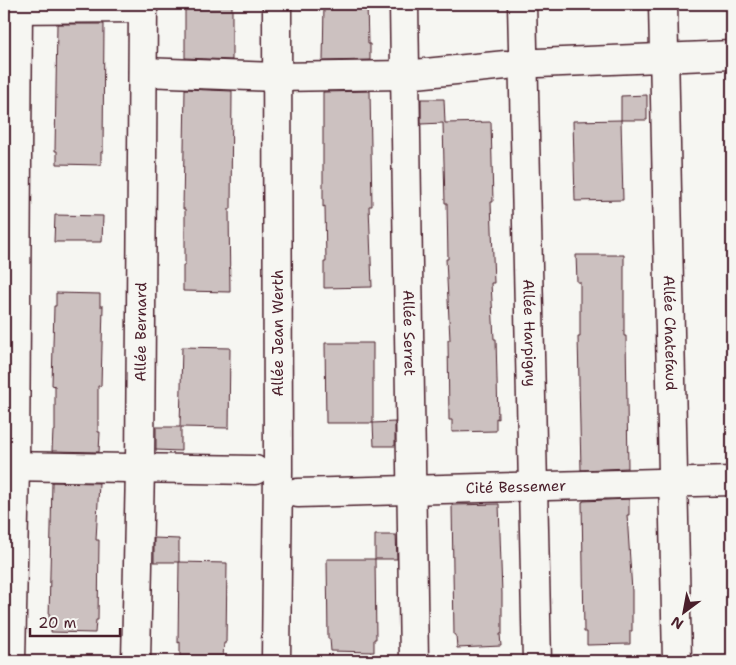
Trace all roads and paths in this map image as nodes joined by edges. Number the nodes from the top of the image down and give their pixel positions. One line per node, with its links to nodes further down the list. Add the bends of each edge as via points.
1 (277, 4): 13 (street, Allée Jean Werth)
2 (404, 4): 12 (street, Allée Serret)
3 (522, 4): 19 (street, Allée Harpigny)
4 (663, 4): 8 (street, Allée Chatefaud)
5 (143, 6): 6 (street); 11 (street, Allée Bernard)
6 (13, 7): 14 (street)
7 (732, 54): 8 (street)
8 (664, 58): 9 (street); 18 (street, Allée Chatefaud)
9 (538, 63)
10 (506, 65): 12 (street)
11 (143, 72): 13 (street); 15 (street, Allée Bernard)
12 (406, 75): 13 (street); 20 (street, Allée Serret)
13 (277, 77): 24 (street, Allée Jean Werth)
14 (9, 466): 15 (street); 22 (street)
15 (140, 468): 16 (street); 23 (street, Allée Bernard)
16 (255, 470)
17 (732, 481): 18 (street, Cité Bessemer)
18 (672, 483): 19 (street, Cité Bessemer); 27 (street, Allée Chatefaud)
19 (534, 486): 20 (street, Cité Bessemer); 26 (street, Allée Harpigny)
20 (412, 490): 21 (street, Cité Bessemer); 25 (street, Allée Serret)
21 (298, 493)
22 (11, 661)
23 (136, 661)
24 (276, 661)
25 (414, 661)
26 (537, 661)
27 (677, 661)

